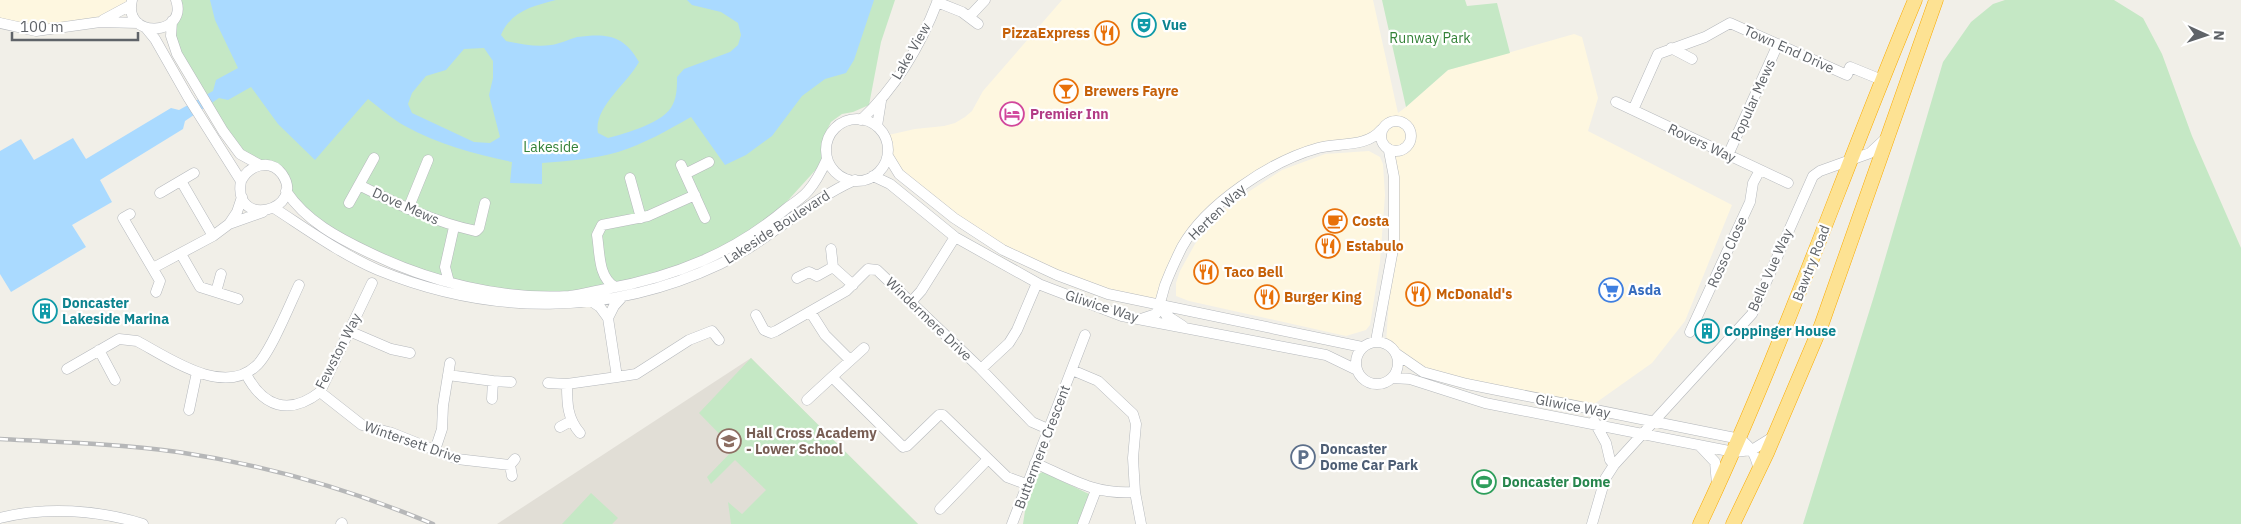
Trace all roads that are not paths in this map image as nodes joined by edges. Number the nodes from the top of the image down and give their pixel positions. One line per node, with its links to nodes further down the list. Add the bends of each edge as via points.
1 (176, 0): 7 (street, via 176,15)
2 (985, 0): 5 (street, via 974,20)
3 (1915, 0): 14 (highway, Bawtry Road)
4 (1936, 0): 21 (highway, Bawtry Road)
5 (938, 1): 15 (street, Lake View, via 906,65)
6 (132, 2): 8 (street); 10 (street, via 132,14)
7 (172, 21): 10 (street, via 160,29); 32 (street, via 177,54 223,131 240,154)
8 (100, 22): 9 (street, via 36,31); 10 (street)
9 (0, 23)
10 (142, 26): 40 (street, via 155,39)
11 (1692, 42): 12 (street, Town End Drive, via 1730,23); 13 (street, Town End Drive); 13 (street, via 1689,57)
12 (1778, 44): 14 (street, Town End Drive, via 1847,75 1850,67); 25 (street, Popular Mews)
13 (1671, 48): 17 (street, Town End Drive, via 1658,54)
14 (1882, 80): 30 (highway, Bawtry Road)
15 (881, 101): 18 (street, Lake View); 19 (street, Lake View)
16 (1616, 102): 17 (street, Rovers Way)
17 (1632, 110): 25 (street, Rovers Way)
18 (861, 120): 19 (street); 28 (street, via 847,121 833,131 826,148)
19 (877, 126): 26 (street, via 888,145)
20 (1381, 130): 22 (street); 23 (street, via 1380,138); 24 (street, via 1393,121 1406,124 1411,138)
21 (1888, 135): 30 (street, Belle Vue Way, via 1870,153); 126 (highway, Bawtry Road, via 1821,326)
22 (1368, 141): 23 (street); 81 (street, Herten Way, via 1316,149 1282,160 1223,201 1184,244 1165,286)
23 (1387, 149): 24 (street, via 1399,152); 37 (street)
24 (1404, 149): 37 (street)
25 (1728, 155): 33 (street, Rovers Way)
26 (888, 156): 36 (street, via 884,166); 81 (street, Gliwice Way, via 899,174 954,218 1004,250 1108,294)
27 (374, 158): 42 (street, Dove Mews)
28 (827, 159): 38 (street, via 842,177); 74 (street, Lakeside Boulevard, via 808,191 762,230 709,259)
29 (428, 160): 49 (street)
30 (1850, 161): 119 (street, Belle Vue Way, via 1813,176 1752,314); 128 (highway, Bawtry Road)
31 (709, 162): 45 (street, via 683,170)
32 (260, 165): 40 (street, via 250,168); 43 (street, via 279,170 284,177)
33 (1760, 170): 41 (street, Rovers Way); 88 (street, Rosso Close, via 1753,184 1750,202)
34 (194, 173): 39 (street)
35 (630, 174): 52 (street)
36 (873, 176): 38 (street); 57 (street, Gliwice Way, via 890,184)
37 (1394, 177): 91 (street, via 1394,244)
38 (855, 180): 78 (street, Lakeside Boulevard, via 814,202 775,231 722,263)
39 (180, 181): 44 (street); 56 (street)
40 (241, 181): 46 (street)
41 (1788, 183)
42 (358, 185): 47 (street, Dove Mews); 49 (street, Dove Mews)
43 (286, 191): 50 (street, via 282,201); 67 (street, Lakeside Boulevard, via 311,219 356,247 394,265)
44 (160, 192)
45 (695, 195): 52 (street); 53 (street)
46 (242, 197): 50 (street, via 254,210); 54 (street)
47 (349, 203)
48 (485, 203): 55 (street, Dove Mews, via 478,230)
49 (408, 209): 55 (street, Dove Mews)
50 (270, 210): 54 (street); 60 (street, Lakeside Boulevard)
51 (130, 214): 64 (street, via 123,218)
52 (642, 218): 62 (street, via 598,229)
53 (705, 218)
54 (229, 224): 56 (street)
55 (454, 227): 61 (street, Dove Mews)
56 (213, 236): 59 (street)
57 (955, 237): 71 (street, Gliwice Way); 80 (street)
58 (831, 249): 63 (street)
59 (181, 254): 64 (street); 76 (street, via 200,287)
60 (368, 265): 65 (street, Lakeside Boulevard); 70 (street)
61 (445, 266): 67 (street); 69 (street, Dove Mews)
62 (602, 266): 74 (street, via 607,282); 77 (street)
63 (833, 266): 68 (street, via 817,276 809,272); 73 (street)
64 (153, 268): 75 (street, via 160,281)
65 (387, 273): 70 (street); 77 (street, Lakeside Boulevard, via 426,287 491,301 531,305)
66 (221, 274): 76 (street)
67 (431, 277): 69 (street, Lakeside Boulevard)
68 (797, 278)
69 (449, 282): 77 (street, Lakeside Boulevard, via 533,295)
70 (372, 283): 87 (street, Fewston Way)
71 (1037, 283): 85 (street, Gliwice Way, via 1122,316); 100 (street, via 1009,343)
72 (299, 285): 104 (street, via 265,355)
73 (852, 285): 80 (street, Windermere Drive, via 868,269 877,270); 82 (street, Windermere Drive)
74 (615, 288): 77 (street, Lakeside Boulevard)
75 (156, 292)
76 (216, 292): 79 (street)
77 (592, 296): 78 (street, Lakeside Boulevard); 84 (street)
78 (623, 296): 84 (street)
79 (238, 299)
80 (911, 302): 100 (street, Windermere Drive)
81 (1160, 306): 85 (street, via 1156,314); 86 (street, via 1166,315); 92 (street, Gliwice Way)
82 (811, 313): 83 (street, Windermere Drive, via 771,332 764,330); 97 (street, via 825,335)
83 (756, 315)
84 (608, 318): 106 (street)
85 (1140, 319): 86 (street, Gliwice Way)
86 (1187, 329): 102 (street, Gliwice Way, via 1326,355)
87 (349, 331): 95 (street, via 391,350); 114 (street, Fewston Way)
88 (1690, 332)
89 (1085, 335): 101 (street, Buttermere Crescent)
90 (719, 340): 106 (street, via 712,331 689,340 636,374)
91 (1376, 341): 92 (street); 96 (street, via 1386,343)
92 (1362, 347): 102 (street, via 1358,353)
93 (864, 348): 97 (street)
94 (99, 350): 99 (street); 103 (street, via 119,339 132,340); 109 (street)
95 (410, 353)
96 (1396, 354): 108 (street, via 1398,365); 117 (street, Gliwice Way, via 1410,365 1432,374)
97 (850, 360): 107 (street)
98 (450, 363): 105 (street)
99 (67, 369)
100 (981, 369): 123 (street, Windermere Drive, via 1032,422)
101 (1072, 370): 123 (street, Buttermere Crescent); 139 (street, Buttermere Crescent, via 1098,381 1133,414 1136,424)
102 (1357, 370): 108 (street, via 1364,380 1371,383 1386,382)
103 (196, 372): 104 (street, via 229,378); 118 (street)
104 (246, 374): 114 (street, Fewston Way, via 263,398 276,404 299,404)
105 (448, 375): 110 (street); 129 (street, via 442,429)
106 (617, 377): 113 (street)
107 (832, 377): 116 (street); 131 (street, via 903,447 938,415 943,415)
108 (1392, 378): 121 (street, Gliwice Way, via 1410,379 1485,403)
109 (115, 380)
110 (493, 381): 111 (street); 115 (street)
111 (511, 382)
112 (548, 383): 113 (street)
113 (567, 384): 120 (street)
114 (320, 392): 129 (street, Wintersett Drive, via 356,422)
115 (492, 399)
116 (807, 400)
117 (1588, 409): 119 (street, Gliwice Way); 121 (street)
118 (189, 410)
119 (1654, 420): 125 (street, Belle Vue Way); 128 (street, Gliwice Way)
120 (571, 421): 122 (street); 124 (street)
121 (1596, 425): 125 (street, Gliwice Way); 133 (street)
122 (560, 427)
123 (1048, 429): 132 (street, Buttermere Crescent)
124 (580, 433)
125 (1641, 433): 127 (street, Gliwice Way); 133 (street, Belle Vue Way)
126 (1775, 435): 130 (street, Gliwice Way); 134 (highway, Bawtry Road)
127 (1699, 445): 128 (street, Gliwice Way); 138 (street, via 1715,462)
128 (1737, 445): 130 (street, Gliwice Way); 138 (highway, Bawtry Road)
129 (435, 450): 135 (street, Wintersett Drive, via 466,461 512,462)
130 (1752, 450): 134 (street)
131 (988, 459): 136 (street, via 1007,477); 140 (street)
132 (1035, 463): 136 (street, Buttermere Crescent); 137 (street)
133 (1614, 465): 146 (street, Belle Vue Way, via 1604,479)
134 (1759, 473): 148 (highway, Bawtry Road)
135 (512, 476)
136 (1026, 484): 143 (street, Buttermere Crescent)
137 (1096, 490): 139 (street); 144 (street)
138 (1716, 490): 147 (highway, Bawtry Road)
139 (1135, 492): 145 (street, Buttermere Crescent)
140 (940, 509)
141 (0, 518): 142 (street, via 72,511)
142 (143, 524)
143 (1012, 524)
144 (1084, 524)
145 (1141, 524)
146 (1592, 524)
147 (1700, 524)
148 (1732, 524)

